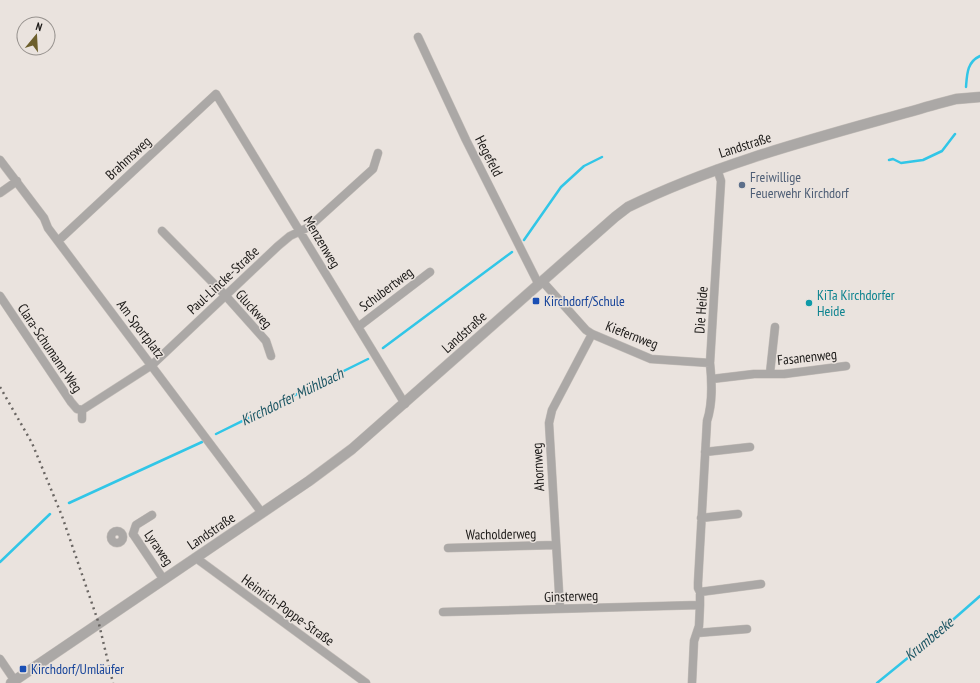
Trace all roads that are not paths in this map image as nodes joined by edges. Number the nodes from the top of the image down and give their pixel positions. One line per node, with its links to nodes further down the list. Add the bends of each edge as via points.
1 (418, 37): 13 (street, Hegefeld, via 466,140)
2 (216, 94): 10 (street, Menzenweg); 11 (street, Brahmsweg)
3 (980, 97): 6 (street, Landstraße, via 937,104)
4 (378, 153): 10 (street, Paul-Lincke-Straße, via 373,169 309,227)
5 (0, 160): 7 (street, Am Sportplatz)
6 (717, 169): 13 (street, Landstraße, via 628,207); 20 (street, Die Heide, via 721,182)
7 (17, 181): 8 (street); 11 (street, Am Sportplatz)
8 (0, 193)
9 (162, 231): 14 (street, Gluckweg)
10 (300, 232): 14 (street, Paul-Lincke-Straße, via 278,246); 16 (street, Menzenweg)
11 (58, 241): 21 (street, Am Sportplatz)
12 (430, 272): 16 (street, Schubertweg)
13 (541, 283): 18 (street, Kiefernweg); 25 (street, Landstraße)
14 (225, 295): 19 (street, Gluckweg, via 266,341); 21 (street, Paul-Lincke-Straße)
15 (0, 296): 26 (street, Clara-Schumann-Weg, via 71,402 77,409)
16 (358, 327): 25 (street, Menzenweg)
17 (775, 327): 23 (street, Fasanenweg)
18 (592, 334): 20 (street, Kiefernweg, via 651,359); 36 (street, Ahornweg, via 552,410 549,423)
19 (271, 356)
20 (710, 363): 24 (street, Die Heide)
21 (152, 365): 26 (street, Paul-Lincke-Straße); 30 (street, Am Sportplatz)
22 (846, 366): 23 (street, Fasanenweg, via 784,374)
23 (770, 373): 24 (street, Fasanenweg)
24 (712, 379): 29 (street, Die Heide)
25 (405, 404): 30 (street, Landstraße, via 352,449)
26 (82, 410): 27 (street)
27 (82, 419)
28 (750, 447): 29 (street)
29 (705, 452): 33 (street, Die Heide)
30 (262, 513): 38 (street, Landstraße)
31 (738, 514): 33 (street)
32 (152, 515): 34 (street, Lyraweg, via 136,526)
33 (701, 518): 41 (street, Die Heide, via 698,583)
34 (133, 534): 35 (street); 39 (street, Lyraweg)
35 (123, 536)
36 (556, 545): 37 (street, Wacholderweg); 43 (street, Ahornweg)
37 (448, 548)
38 (196, 558): 39 (street, Landstraße); 49 (street, Heinrich-Poppe-Straße)
39 (164, 580): 48 (street, Landstraße)
40 (761, 584): 41 (street)
41 (700, 592): 42 (street, Die Heide)
42 (700, 605): 43 (street, Ginsterweg); 46 (street, Die Heide)
43 (560, 609): 44 (street, Ginsterweg)
44 (443, 612)
45 (747, 629): 46 (street)
46 (697, 633): 50 (street, Die Heide, via 694,641)
47 (0, 659): 48 (street)
48 (13, 682)
49 (366, 683)
50 (692, 683)

